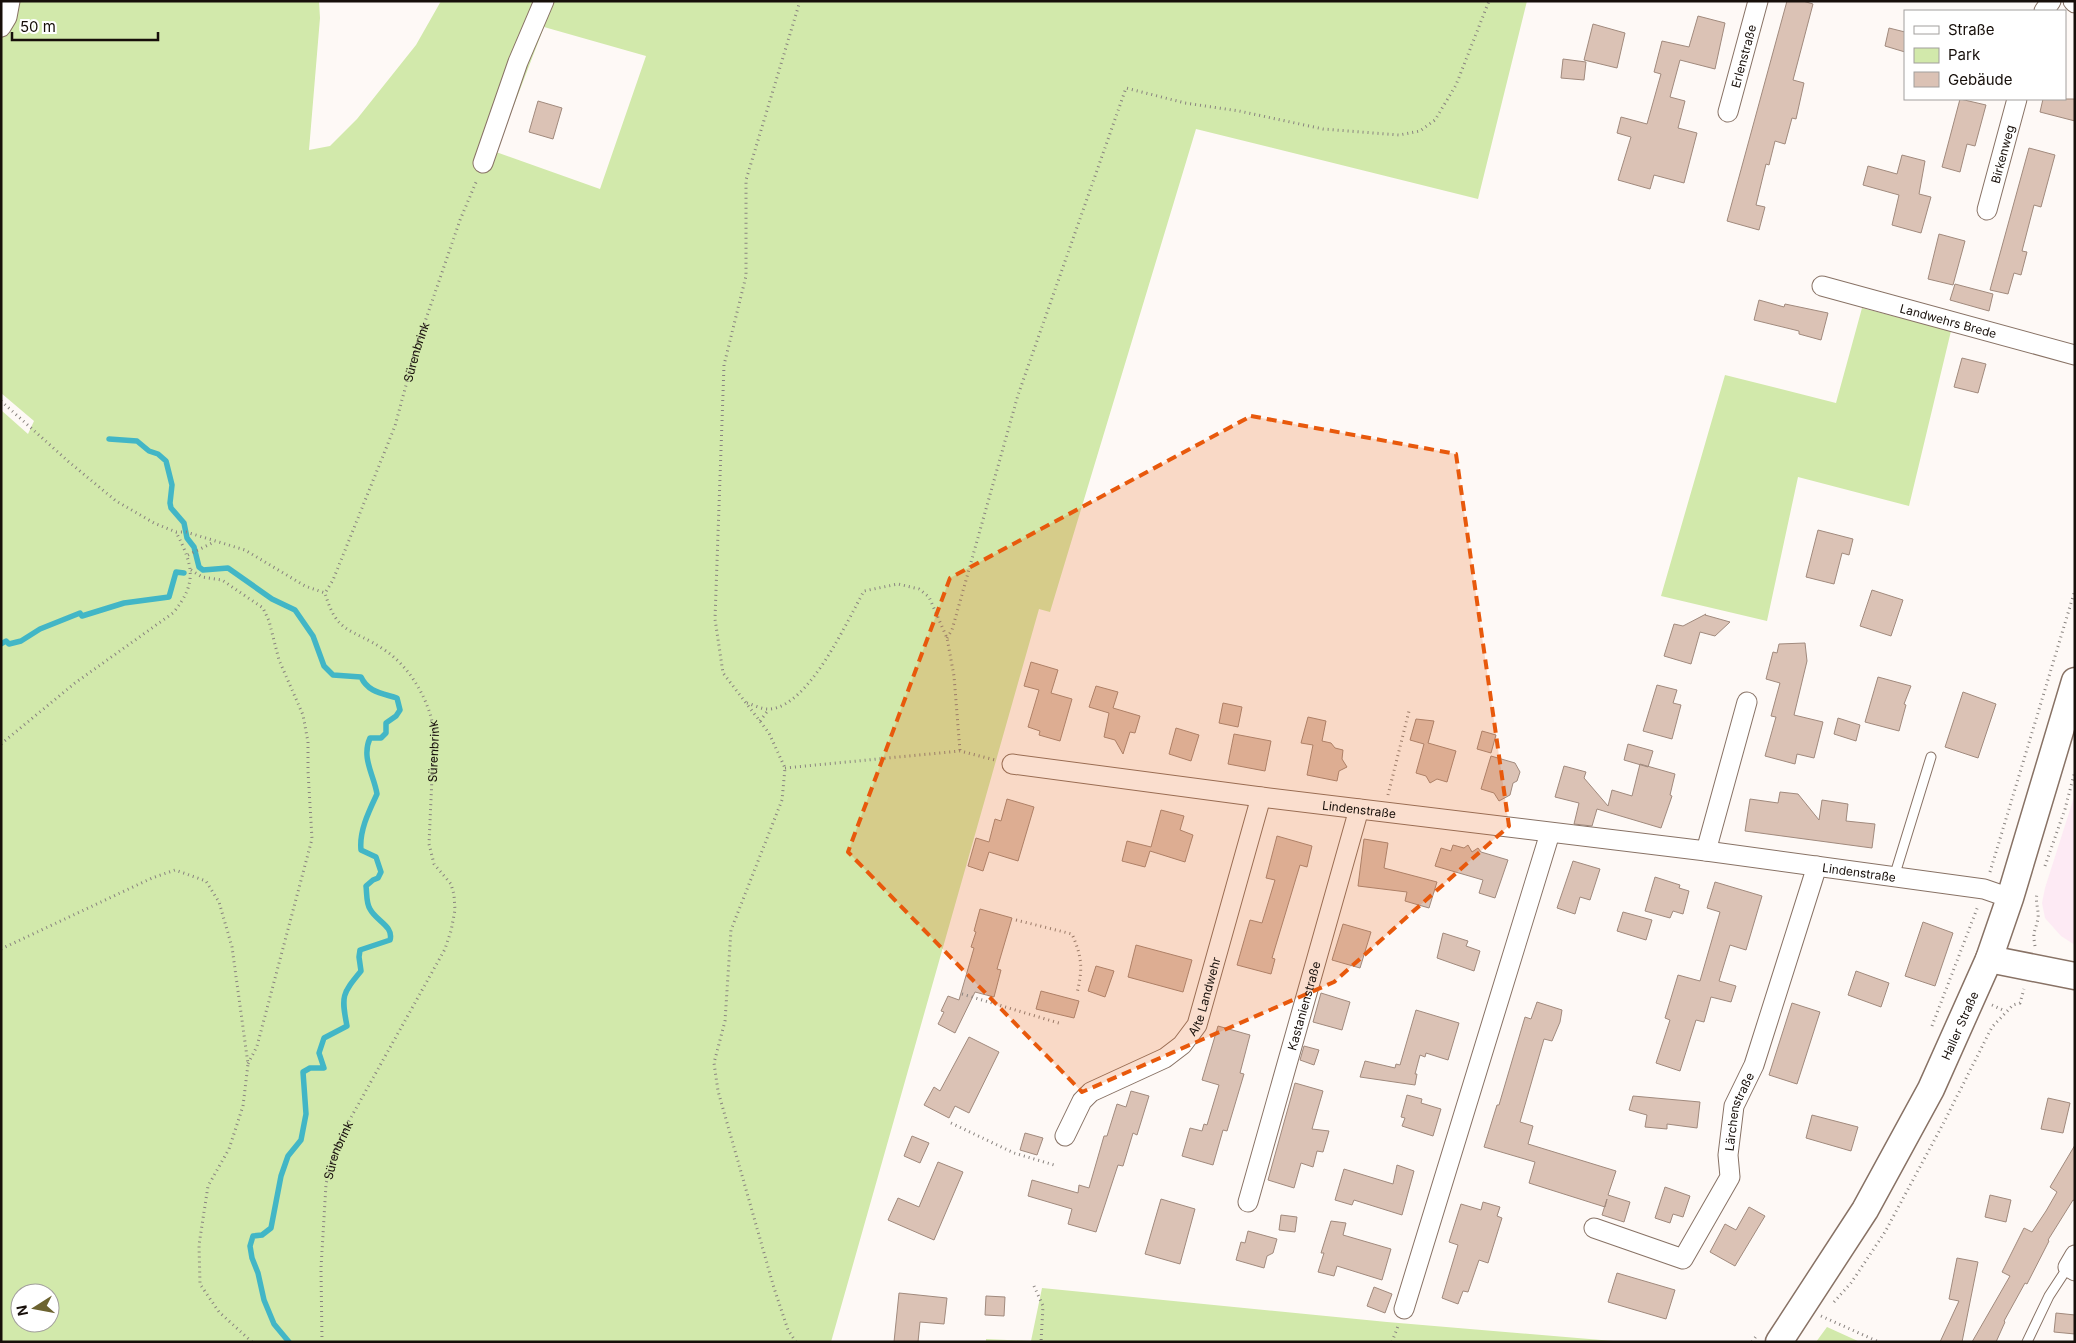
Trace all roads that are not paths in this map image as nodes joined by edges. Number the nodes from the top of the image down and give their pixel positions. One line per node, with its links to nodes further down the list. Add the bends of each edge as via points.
1 (10, 1): 4 (street)
2 (544, 1): 7 (street, via 518,62)
3 (1758, 1): 6 (street, Erlenstraße)
4 (1, 27)
5 (2017, 100): 8 (street, Birkenweg)
6 (1728, 112)
7 (483, 163)
8 (1987, 210)
9 (1822, 286): 10 (street, Landwehrs Brede)
10 (2075, 356)
11 (2075, 681): 21 (main road, Haller Straße)
12 (1747, 702): 18 (street)
13 (1932, 757): 20 (lane)
14 (1012, 764): 15 (street, Lindenstraße)
15 (1261, 797): 16 (street, Lindenstraße); 24 (street, Alte Landwehr, via 1197,1025 1182,1045 1165,1058 1091,1092 1082,1101)
16 (1359, 809): 17 (street, Lindenstraße); 25 (street, Kastanienstraße)
17 (1550, 833): 18 (street, Lindenstraße); 28 (street)
18 (1706, 851): 19 (street, Lindenstraße)
19 (1817, 866): 20 (street, Lindenstraße); 26 (street, Lärchenstraße, via 1754,1065 1734,1106 1728,1154 1730,1177 1683,1259)
20 (1894, 877): 21 (street, Lindenstraße, via 1984,889)
21 (2010, 898): 22 (main road, Haller Straße)
22 (1989, 959): 23 (main road); 29 (main road, Haller Straße, via 1931,1089 1865,1210 1804,1305)
23 (2075, 976)
24 (1065, 1136)
25 (1248, 1202)
26 (1594, 1228)
27 (2072, 1264): 30 (lane, via 2049,1296)
28 (1404, 1310)
29 (1769, 1337)
30 (2027, 1342)

